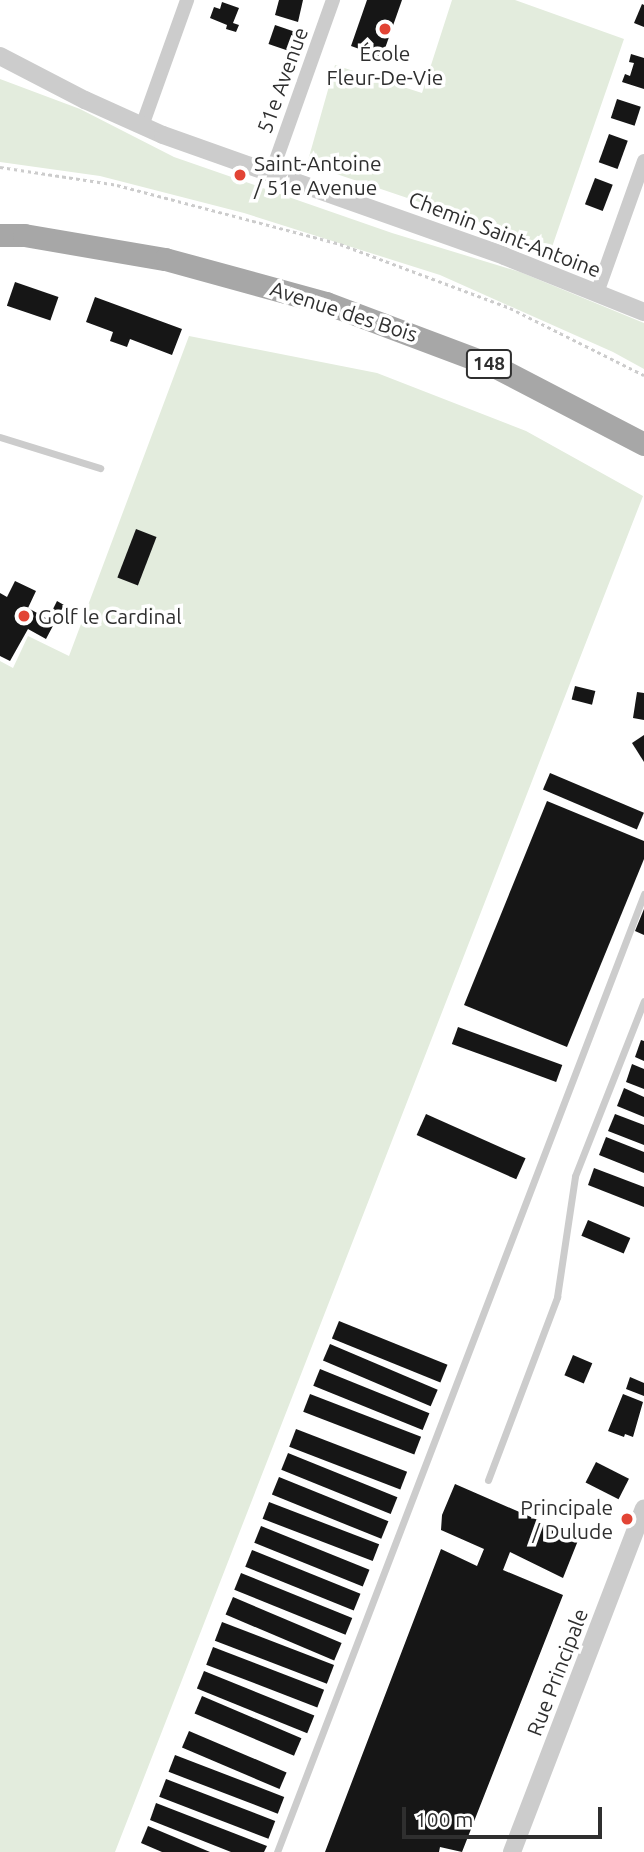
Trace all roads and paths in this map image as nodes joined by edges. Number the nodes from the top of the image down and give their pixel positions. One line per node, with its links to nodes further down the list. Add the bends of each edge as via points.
1 (187, 0): 4 (street)
2 (333, 0): 7 (street, 51e Avenue)
3 (0, 56): 4 (street, Chemin Saint-Antoine)
4 (142, 127): 7 (street, Chemin Saint-Antoine)
5 (644, 161): 11 (street)
6 (0, 167): 13 (path, via 117,185 340,244 510,308)
7 (271, 174): 11 (street, Chemin Saint-Antoine)
8 (0, 228): 10 (main road, Avenue des Bois / 148)
9 (0, 235): 10 (main road, Avenue des Bois / 148)
10 (24, 235): 15 (main road, Avenue des Bois / 148, via 200,267 338,307 494,366)
11 (597, 293): 12 (street, Chemin Saint-Antoine)
12 (644, 312)
13 (644, 374)
14 (0, 437): 16 (lane)
15 (644, 444)
16 (100, 468)
17 (644, 894): 21 (lane)
18 (644, 1001): 19 (lane, via 575,1176 557,1297)
19 (488, 1480)
20 (644, 1509): 22 (street, Rue Principale)
21 (276, 1852)
22 (512, 1852)

